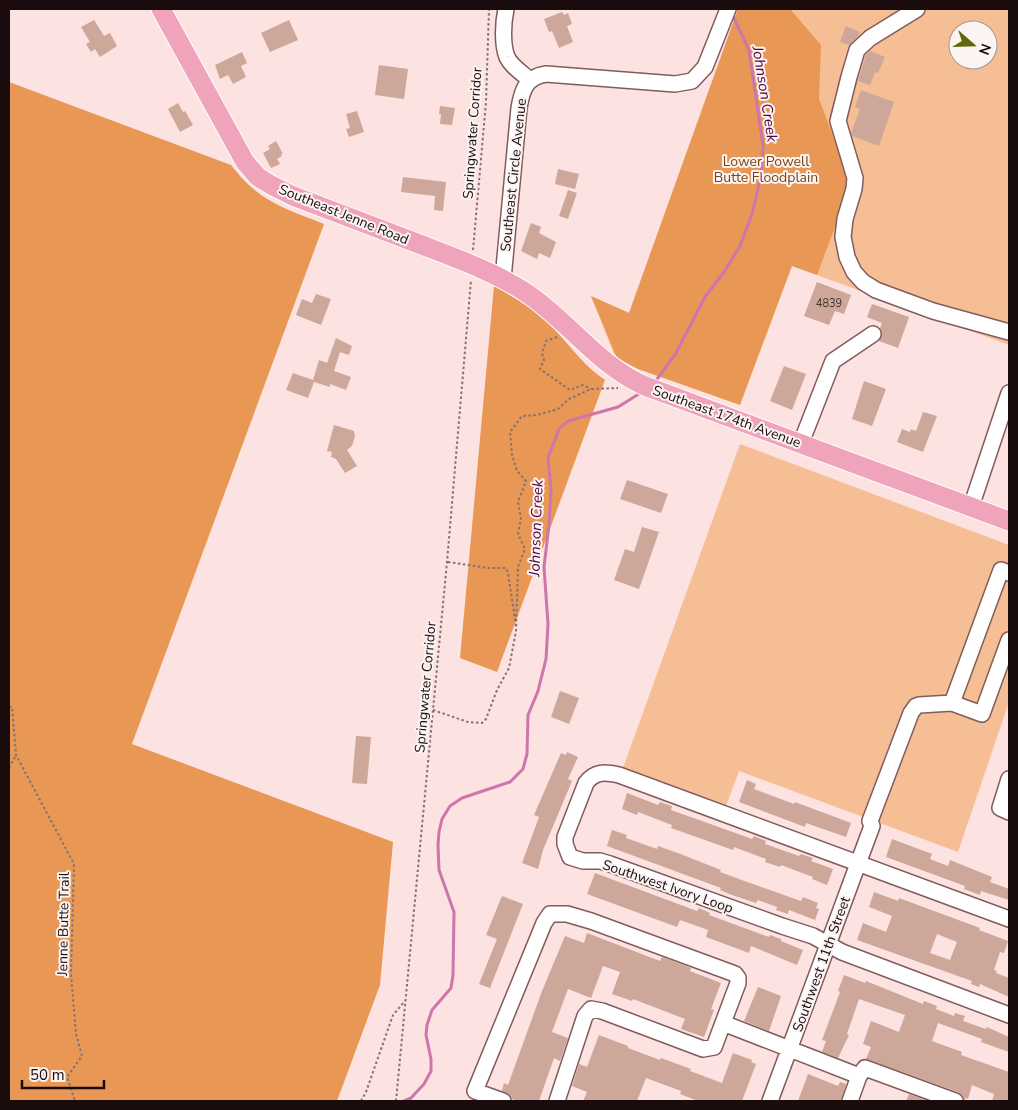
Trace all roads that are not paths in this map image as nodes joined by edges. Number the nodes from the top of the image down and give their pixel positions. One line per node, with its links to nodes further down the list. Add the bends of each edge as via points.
1 (162, 9): 6 (main road, Southeast Jenne Road, via 235,146 258,177 293,196)
2 (506, 9): 5 (street, via 507,55)
3 (917, 9): 8 (street, via 870,38 857,50 849,77 838,120 855,178 845,219 846,257 863,282 876,290 934,311)
4 (726, 13): 5 (street, Southeast Circle Avenue, via 705,67 692,80 675,84 546,74)
5 (530, 80): 7 (street, Southeast Circle Avenue, via 522,90 519,108)
6 (472, 264): 7 (main road, Southeast 174th Avenue)
7 (503, 280): 11 (main road, Southeast 174th Avenue, via 538,301 603,361 630,379)
8 (1009, 332)
9 (873, 334): 11 (street, via 833,361)
10 (1009, 393): 12 (street)
11 (800, 444): 12 (main road, Southeast 174th Avenue)
12 (971, 507): 13 (main road, Southeast 174th Avenue)
13 (1009, 521)
14 (1009, 573): 16 (street, via 1001,570)
15 (1009, 640): 16 (street, via 982,714)
16 (952, 703): 19 (street, Southwest 11th Street, via 919,705 913,709 870,820 872,826)
17 (1009, 779): 18 (street, via 1000,808)
18 (1009, 812)
19 (858, 864): 20 (street, Southwest Ivory Loop); 21 (street, Southwest 11th Street); 21 (street, Southwest Ivory Loop, via 607,772 591,777 586,783 567,830 566,850 570,857 610,864)
20 (1009, 919)
21 (828, 944): 22 (street, Southwest Ivory Loop); 24 (street, Southwest 11th Street)
22 (1009, 1015)
23 (723, 1023): 24 (street); 26 (street, via 738,983 734,974 591,921 567,914 550,914 475,1091); 27 (street, via 714,1047 703,1050 591,1009 585,1016)
24 (790, 1050): 25 (street); 28 (street, Southwest 11th Street)
25 (859, 1076): 29 (street); 30 (street, via 865,1068)
26 (503, 1101)
27 (557, 1101)
28 (770, 1101)
29 (850, 1101)
30 (955, 1101)

